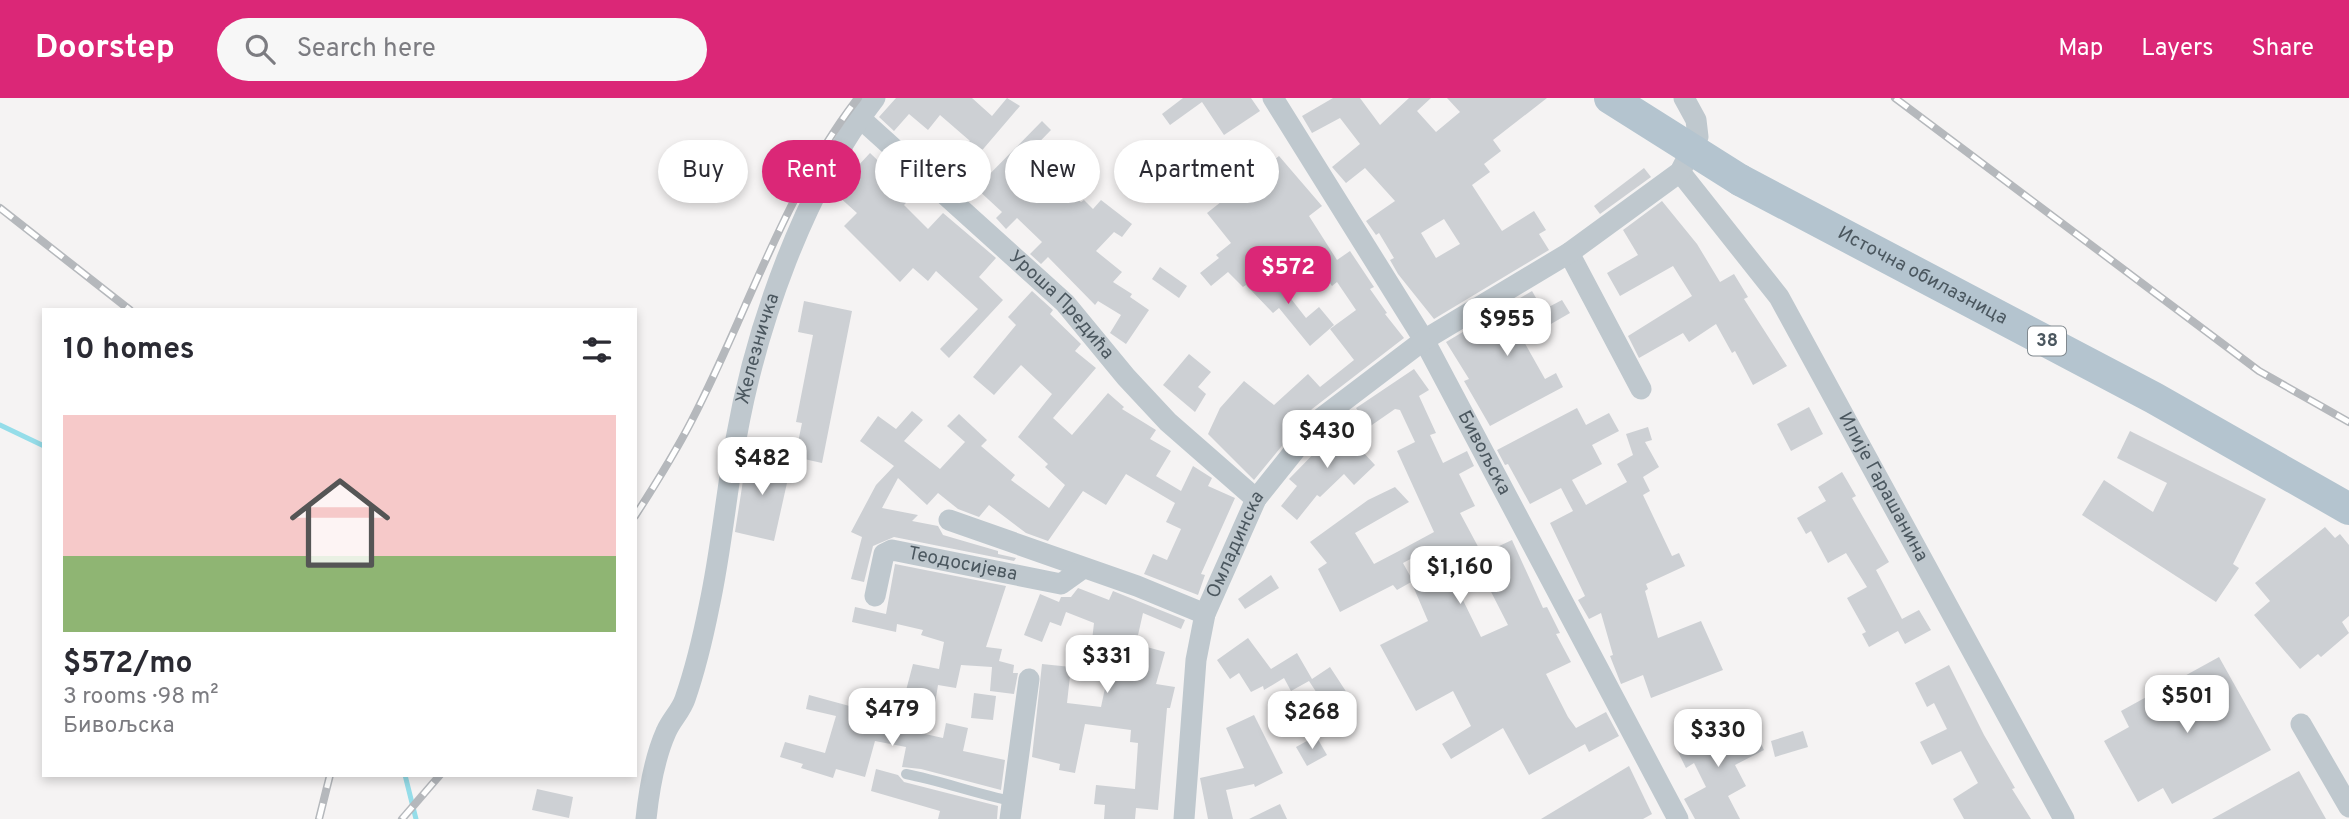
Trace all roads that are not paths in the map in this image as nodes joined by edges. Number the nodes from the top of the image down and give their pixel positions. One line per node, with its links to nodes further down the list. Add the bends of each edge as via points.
1 (875, 98): 5 (street, Железничка)
2 (1273, 98): 8 (street, Бивољска)
3 (1611, 98): 11 (main road, Источна обилазница / 38, bridge, via 1740,180 2154,398)
4 (1684, 98): 6 (street, via 1696,120 1698,137)
5 (860, 118): 10 (street, Уроша Предића, via 1065,303 1168,422); 21 (street, Железничка, via 799,235 761,337 736,436 709,607 684,702 656,760)
6 (1681, 172): 7 (street); 24 (street, Илије Гарашанина, via 1779,297)
7 (1569, 253): 8 (street); 9 (street)
8 (1424, 340): 10 (street, Омладинска, via 1320,419); 23 (street, Бивољска)
9 (1641, 389)
10 (1256, 499): 15 (street, Омладинска)
11 (2349, 509)
12 (949, 520): 13 (street, Теодосијева)
13 (1082, 569): 14 (street, Теодосијева, via 1061,584 892,550 884,554); 15 (street, Теодосијева)
14 (875, 596)
15 (1205, 614): 22 (street, Омладинска, via 1196,660)
16 (1029, 679): 20 (street)
17 (2301, 724): 19 (street)
18 (906, 774): 20 (lane)
19 (2349, 807)
20 (1011, 810)
21 (646, 819)
22 (1184, 819)
23 (1678, 819)
24 (2064, 819)

